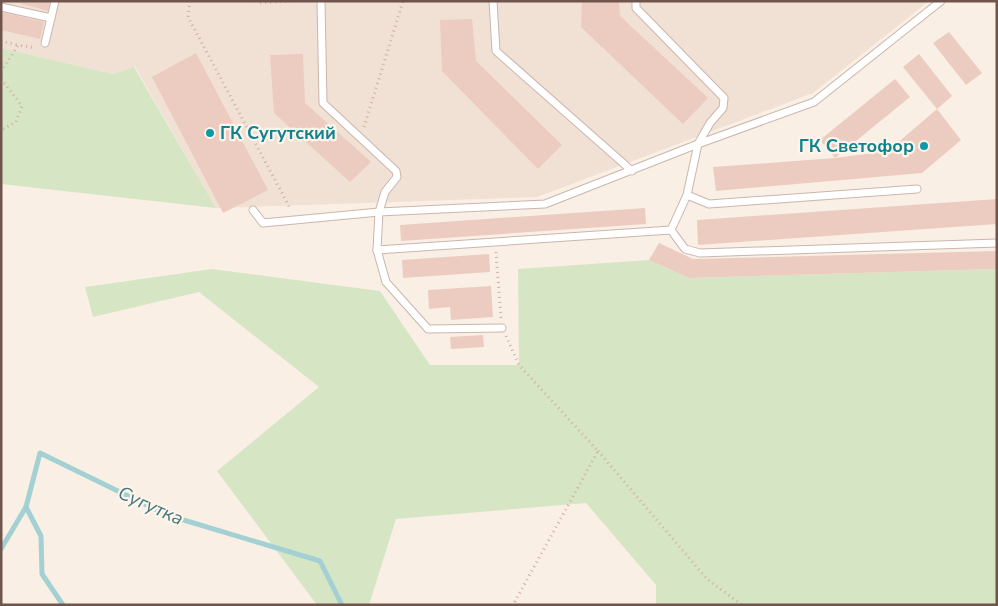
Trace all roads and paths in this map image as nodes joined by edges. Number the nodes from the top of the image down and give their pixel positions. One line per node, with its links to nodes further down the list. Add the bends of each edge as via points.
1 (55, 1): 11 (lane)
2 (190, 1): 25 (path, via 188,17)
3 (256, 1): 4 (path)
4 (291, 1)
5 (321, 1): 18 (lane, via 323,103)
6 (403, 1): 18 (path)
7 (493, 1): 20 (lane, via 496,51)
8 (636, 1): 19 (lane, via 636,8 724,98 723,108)
9 (941, 1): 19 (lane, via 814,102)
10 (1, 7): 11 (lane)
11 (51, 18): 13 (lane)
12 (1, 41): 14 (path)
13 (45, 43): 14 (path, via 39,48)
14 (18, 45): 15 (path)
15 (1, 72)
16 (1, 79): 17 (path, via 22,106 16,122)
17 (1, 130)
18 (360, 138): 24 (lane, via 396,171 397,177 385,192)
19 (698, 144): 20 (lane); 22 (lane)
20 (632, 171): 24 (lane, via 545,204)
21 (917, 189): 22 (lane, via 710,204)
22 (687, 195): 26 (lane)
23 (253, 210): 25 (lane, via 263,224)
24 (379, 212): 25 (lane); 29 (lane)
25 (296, 220)
26 (671, 230): 27 (lane); 28 (lane, via 685,249 700,253)
27 (495, 241): 29 (lane); 30 (path)
28 (997, 243)
29 (377, 250): 30 (lane, via 386,282 428,329)
30 (502, 328): 31 (path, via 519,365)
31 (598, 452): 32 (path); 33 (path, via 707,579)
32 (513, 605)
33 (742, 605)

